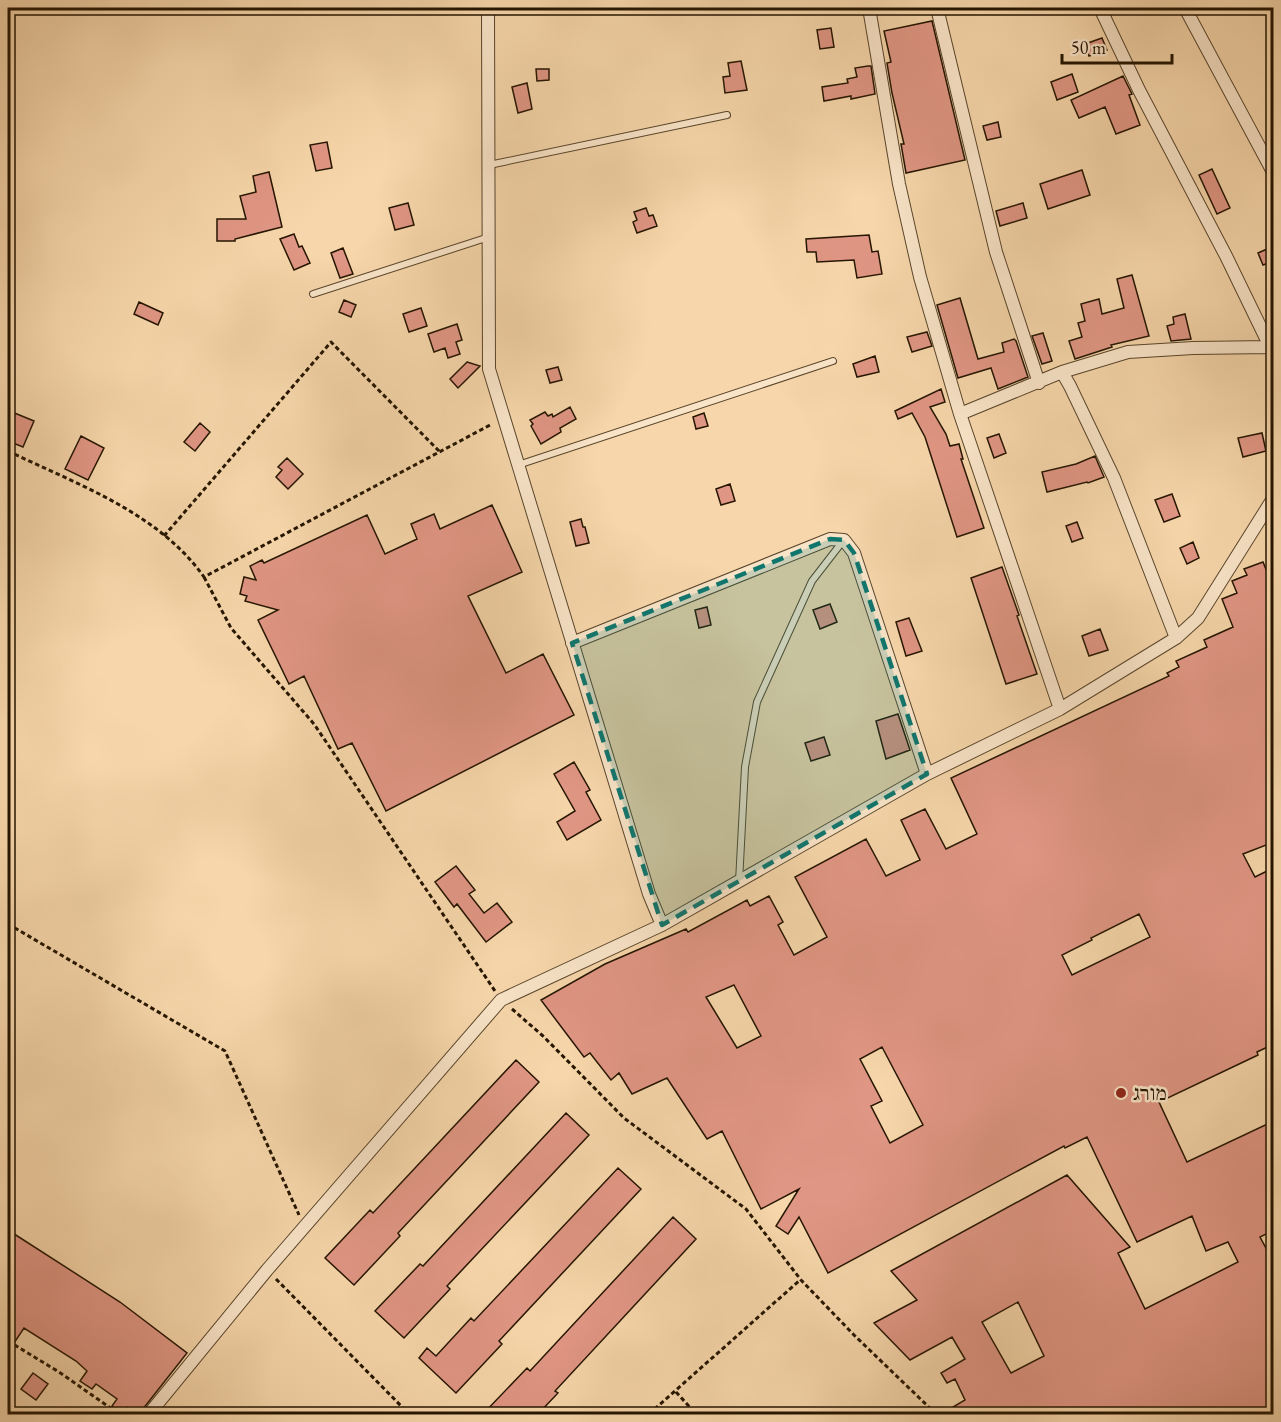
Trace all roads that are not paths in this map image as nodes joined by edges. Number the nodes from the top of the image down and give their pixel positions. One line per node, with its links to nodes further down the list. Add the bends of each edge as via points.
1 (488, 8): 7 (street)
2 (869, 8): 15 (street, via 899,183 920,278)
3 (937, 8): 14 (street, via 996,252)
4 (1100, 8): 11 (street)
5 (1185, 8): 8 (street)
6 (727, 115): 7 (lane)
7 (489, 165): 9 (street)
8 (1274, 174)
9 (490, 237): 10 (lane); 16 (street, via 489,369)
10 (314, 294)
11 (1272, 351): 13 (street, via 1128,352)
12 (833, 361): 16 (lane)
13 (1062, 372): 14 (street); 19 (street, via 1114,478)
14 (1039, 383): 15 (street)
15 (960, 414): 21 (street)
16 (517, 465): 20 (street)
17 (1274, 497): 19 (street, via 1198,618)
18 (844, 540): 20 (street, via 830,539); 22 (street, via 854,553); 23 (lane, via 812,581 757,702 745,767)
19 (1176, 638): 21 (street)
20 (573, 643): 24 (street)
21 (1060, 710): 22 (street)
22 (927, 774): 23 (street)
23 (739, 882): 24 (street)
24 (662, 926): 25 (street, via 501,999 267,1270)
25 (149, 1414)

